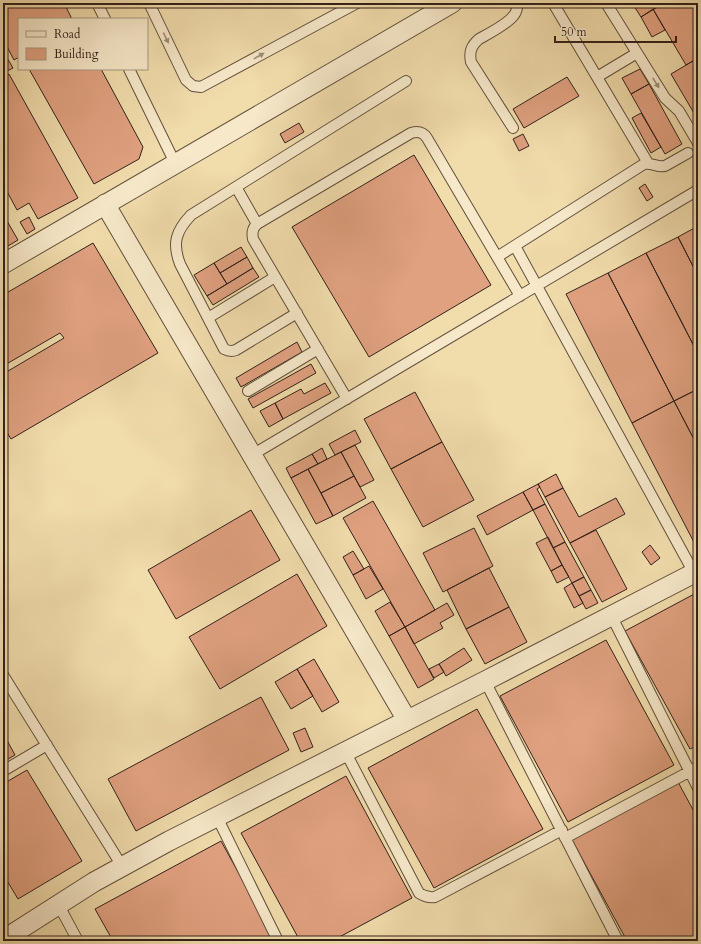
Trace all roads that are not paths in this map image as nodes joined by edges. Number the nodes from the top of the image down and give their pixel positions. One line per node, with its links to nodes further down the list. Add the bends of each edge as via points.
1 (97, 3): 8 (lane)
2 (149, 3): 3 (lane, one-way to 3, via 186,80 193,86 201,87)
3 (357, 3)
4 (452, 3): 16 (street)
5 (518, 3): 13 (lane, via 514,16 509,21 474,43 470,57 470,62)
6 (554, 3): 11 (lane)
7 (606, 3): 9 (lane)
8 (104, 18)
9 (637, 53): 11 (lane); 14 (lane, one-way to 14)
10 (129, 70): 16 (lane)
11 (597, 77): 17 (lane)
12 (406, 81): 18 (lane)
13 (512, 128)
14 (698, 142)
15 (688, 153): 17 (lane, via 662,167)
16 (175, 163): 20 (street)
17 (648, 163): 22 (lane)
18 (236, 187): 21 (lane); 29 (lane, via 191,215 178,232 176,254)
19 (698, 190): 26 (lane)
20 (105, 204): 24 (street); 33 (street)
21 (257, 224): 23 (lane, via 411,133 420,132 427,138); 25 (lane, via 252,231 253,239)
22 (515, 246): 23 (lane); 26 (lane)
23 (497, 257): 27 (lane)
24 (3, 264)
25 (275, 277): 28 (lane); 29 (lane)
26 (537, 286): 27 (lane); 34 (lane)
27 (520, 296): 32 (lane)
28 (297, 313): 29 (lane, via 232,352 222,345); 30 (lane)
29 (208, 318)
30 (318, 349): 31 (lane); 32 (lane)
31 (248, 391)
32 (347, 399): 33 (lane)
33 (252, 455): 38 (street)
34 (696, 572): 35 (street)
35 (611, 615): 37 (street); 41 (lane)
36 (3, 675): 39 (lane)
37 (485, 680): 38 (street); 45 (lane)
38 (407, 720): 40 (street)
39 (47, 745): 42 (lane); 46 (lane)
40 (345, 751): 44 (street); 45 (lane, via 419,893 424,896 435,897)
41 (694, 769): 43 (lane); 45 (lane)
42 (3, 771)
43 (698, 788)
44 (217, 816): 46 (street); 50 (lane)
45 (564, 834): 51 (lane)
46 (122, 866): 47 (street)
47 (58, 904): 48 (street); 49 (lane)
48 (3, 940)
49 (78, 941)
50 (278, 941)
51 (618, 941)

